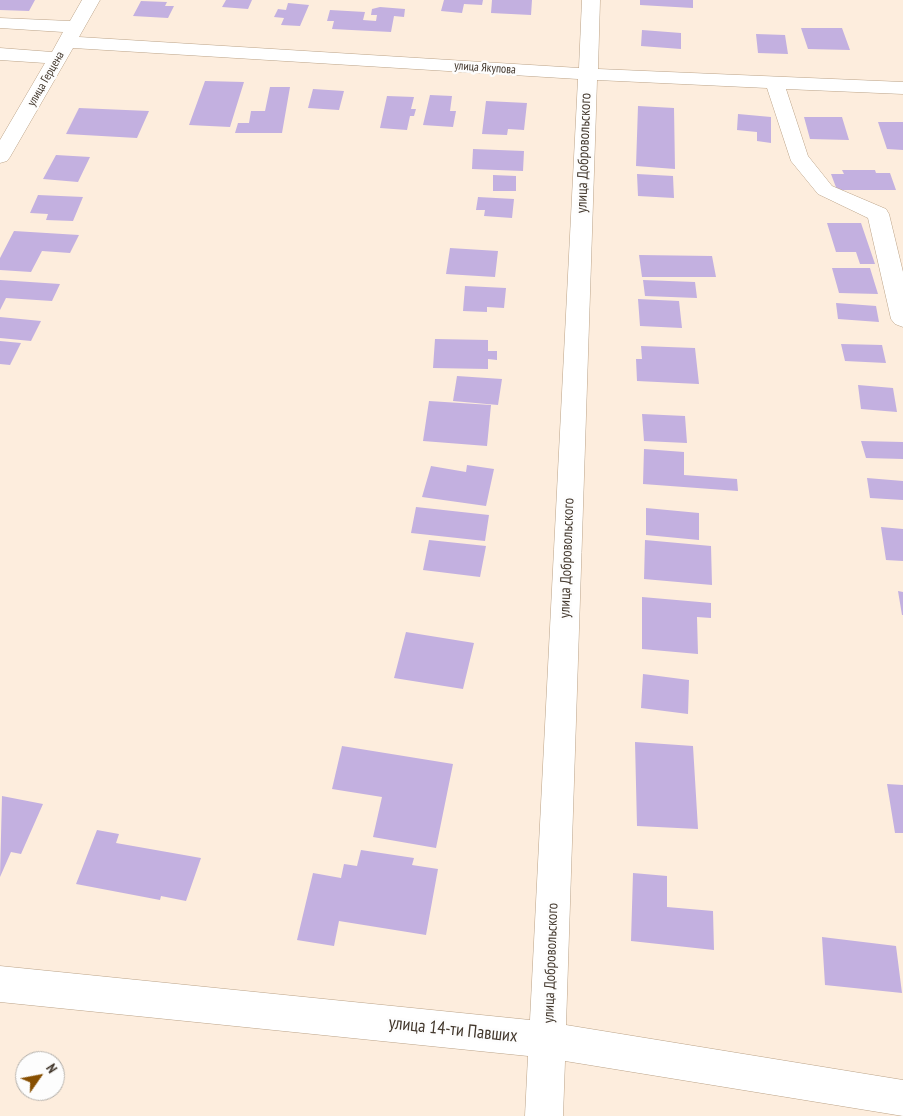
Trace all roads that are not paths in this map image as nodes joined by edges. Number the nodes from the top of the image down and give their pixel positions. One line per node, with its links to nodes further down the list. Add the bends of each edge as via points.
1 (91, 0): 4 (street, улица Герцена)
2 (591, 0): 6 (street, улица Добровольского)
3 (0, 23): 4 (street)
4 (68, 42): 5 (street); 6 (street, улица Якупова); 9 (street, улица Герцена)
5 (0, 54)
6 (587, 74): 7 (street, улица Якупова); 12 (street, улица Добровольского)
7 (775, 84): 8 (street, улица Якупова); 10 (street, via 798,157 825,190 878,214)
8 (903, 88)
9 (0, 157)
10 (903, 319)
11 (0, 984): 12 (street, улица 14-ти Павших)
12 (548, 1040): 13 (street, улица 14-ти Павших); 14 (street, улица Добровольского)
13 (903, 1100)
14 (544, 1116)

